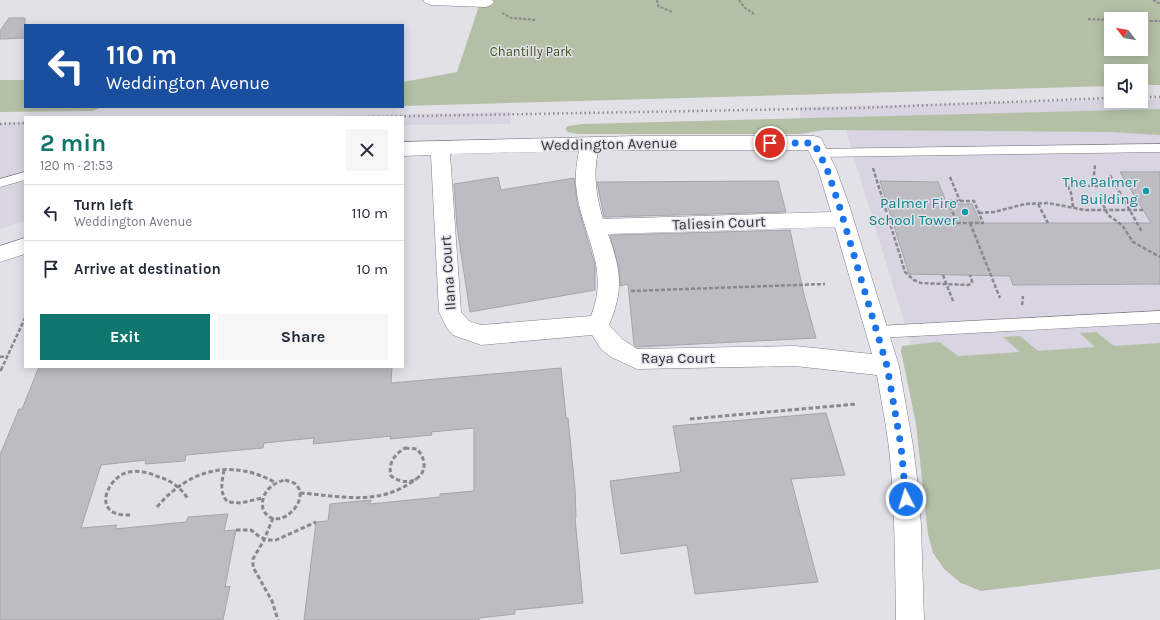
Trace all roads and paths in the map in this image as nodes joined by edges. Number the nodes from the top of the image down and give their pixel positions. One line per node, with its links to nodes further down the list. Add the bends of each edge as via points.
1 (431, 0): 5 (street)
2 (739, 0): 9 (path)
3 (1153, 0): 6 (path)
4 (657, 1): 8 (path, via 658,6)
5 (486, 2)
6 (1160, 4)
7 (499, 10): 11 (path, via 511,18)
8 (672, 12)
9 (754, 14)
10 (1088, 19): 12 (path)
11 (536, 20)
12 (1104, 20)
13 (1148, 21): 14 (path)
14 (1160, 21)
15 (590, 144): 16 (street, Weddington Avenue); 17 (street, Weddington Avenue); 37 (street, via 584,173)
16 (440, 147): 19 (street, Weddington Avenue); 51 (street, Ilana Court, via 450,312 458,327 480,335)
17 (817, 148): 18 (lane); 34 (street, via 827,169)
18 (1160, 148)
19 (404, 149)
20 (874, 172): 45 (path, via 905,272 918,283)
21 (1094, 175): 29 (path, via 1100,186 1068,186)
22 (1110, 175): 31 (path)
23 (24, 176): 25 (lane)
24 (950, 177): 27 (path)
25 (0, 184)
26 (1104, 193): 30 (path)
27 (960, 201): 33 (path, via 974,201); 35 (path, via 948,201 957,223)
28 (1038, 204): 29 (path); 33 (path, via 1025,204 994,212); 36 (path)
29 (1073, 207): 30 (path)
30 (1104, 210): 31 (path); 41 (path, via 1122,226 1133,242)
31 (1130, 210): 32 (path); 38 (path)
32 (1143, 210)
33 (979, 212): 35 (path, via 983,223)
34 (843, 219): 37 (street, Taliesin Court); 52 (street)
35 (970, 223): 47 (path)
36 (1048, 223)
37 (596, 227): 51 (street, via 608,259 610,274 607,304)
38 (1142, 232)
39 (24, 246): 40 (street)
40 (0, 254)
41 (1160, 257)
42 (943, 275): 45 (path)
43 (970, 275): 45 (path, via 971,284)
44 (825, 284): 46 (path)
45 (946, 285): 48 (path)
46 (626, 291)
47 (1000, 298)
48 (952, 301)
49 (1160, 317): 52 (lane)
50 (24, 320): 53 (path)
51 (598, 325): 55 (street, Raya Court, via 607,341 617,350 637,359 796,356)
52 (878, 332): 55 (street)
53 (7, 356): 54 (path); 56 (path)
54 (0, 357)
55 (887, 366): 73 (street, via 901,446 908,525)
56 (0, 371)
57 (857, 404): 58 (path)
58 (690, 419)
59 (224, 470): 61 (path, via 254,472); 62 (path, via 205,473); 64 (path, via 221,493 227,502 248,502)
60 (416, 479): 60 (path, via 411,482 400,482 391,476 389,466 399,451 411,448 422,453 425,458 424,469); 63 (path, via 402,489 354,499)
61 (276, 482): 63 (path, via 291,480 296,483); 64 (path)
62 (178, 486): 65 (path); 66 (path); 67 (path, via 151,474 122,474 108,489 105,499 107,508 113,513 121,516)
63 (300, 493): 68 (path, via 297,506 292,512)
64 (262, 497): 68 (path, via 264,512)
65 (188, 499)
66 (157, 507)
67 (130, 515)
68 (273, 518): 71 (path)
69 (316, 522): 71 (path, via 302,527 282,540)
70 (236, 530): 71 (path, via 251,530)
71 (264, 540): 72 (path, via 253,560 253,567 272,601)
72 (278, 620)
73 (910, 620)

